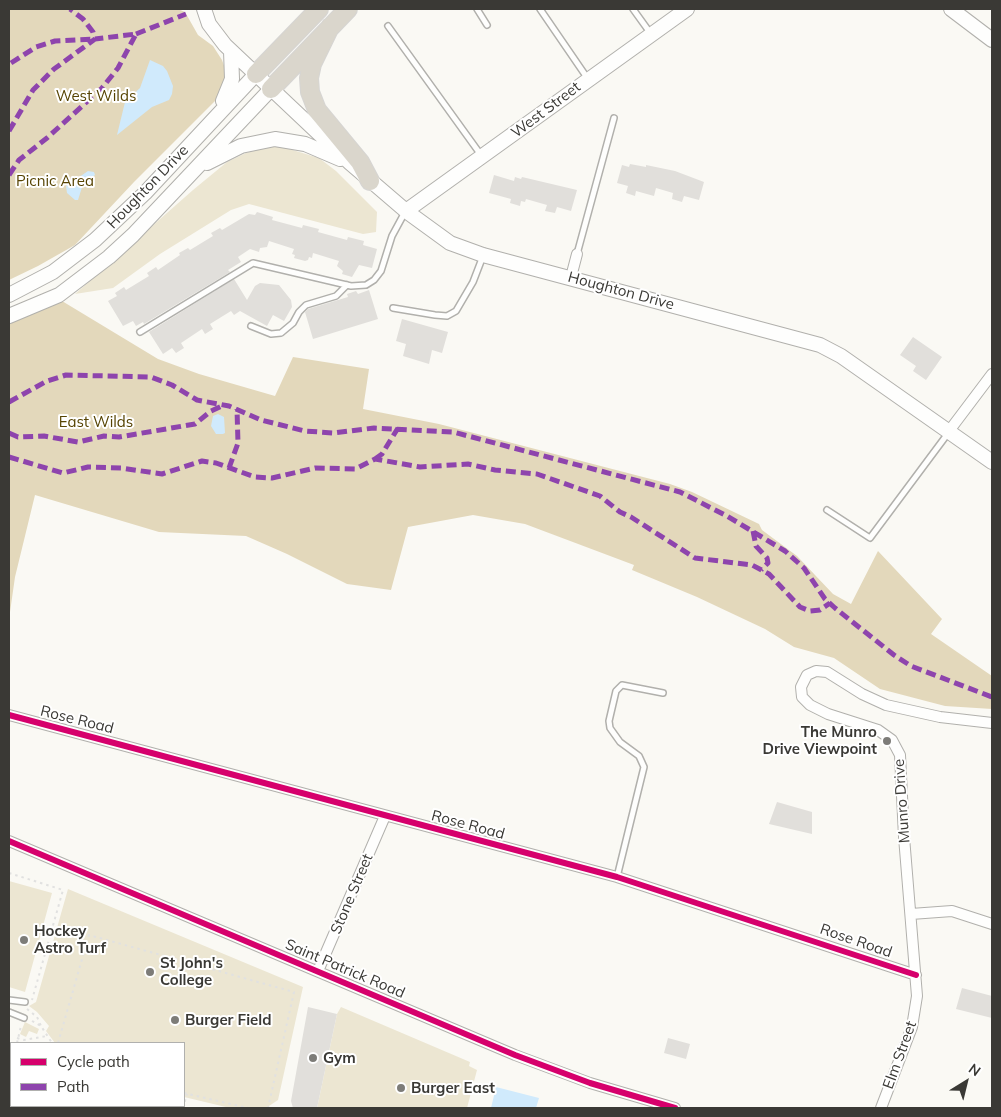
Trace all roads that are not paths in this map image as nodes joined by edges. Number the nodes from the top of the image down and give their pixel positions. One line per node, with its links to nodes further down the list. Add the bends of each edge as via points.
1 (204, 9): 14 (main road, via 209,24)
2 (319, 9): 15 (highway)
3 (348, 9): 11 (highway)
4 (477, 9): 9 (lane)
5 (540, 9): 16 (lane)
6 (633, 9): 12 (lane)
7 (687, 9): 12 (main road, West Street)
8 (951, 9): 13 (main road)
9 (487, 25)
10 (388, 26): 20 (lane)
11 (330, 27): 17 (highway); 23 (highway, via 312,64 310,92 318,110 360,162)
12 (651, 34): 16 (main road, West Street)
13 (992, 40)
14 (231, 51): 15 (main road); 19 (main road, via 233,71 230,87)
15 (256, 74): 17 (main road, Houghton Drive); 19 (main road, Houghton Drive)
16 (588, 79): 20 (main road, West Street)
17 (271, 88): 21 (main road, Houghton Drive); 22 (main road, Houghton Drive)
18 (614, 118): 25 (lane)
19 (211, 121): 29 (main road, Houghton Drive, via 95,240 53,272)
20 (483, 157): 24 (main road, West Street)
21 (350, 163): 22 (main road, via 305,144 275,139 241,146); 23 (main road, Houghton Drive)
22 (195, 170): 31 (main road, Houghton Drive, via 133,235 85,278 42,304)
23 (370, 181): 24 (main road, Houghton Drive)
24 (406, 211): 26 (main road, Houghton Drive, via 450,243); 28 (lane, via 392,236 379,274 363,286)
25 (577, 254): 27 (street)
26 (483, 255): 27 (main road, Houghton Drive); 30 (lane, via 473,282 456,311 447,316)
27 (570, 277): 35 (main road, Houghton Drive, via 820,345)
28 (348, 285): 32 (lane, via 336,296 306,305 281,333 271,334); 33 (lane, via 254,263)
29 (9, 295)
30 (393, 308)
31 (9, 316)
32 (251, 326)
33 (140, 332)
34 (992, 374): 35 (street)
35 (949, 431): 36 (main road, Houghton Drive); 37 (lane, via 870,538 865,538)
36 (992, 462)
37 (827, 510)
38 (663, 693): 43 (lane, via 622,685 616,690 610,728 620,742 639,756 644,767)
39 (9, 716): 41 (street, Rose Road)
40 (992, 722): 44 (street, Munro Drive, via 940,717 886,704 862,694 827,672 811,673 802,683 800,692 810,705 878,730 898,749)
41 (385, 816): 43 (street, Rose Road); 46 (street, Stone Street)
42 (9, 840): 46 (street, Saint Patrick Road)
43 (617, 877): 47 (street, Rose Road)
44 (912, 914): 45 (street, via 952,911); 47 (street, Munro Drive)
45 (992, 924)
46 (318, 971): 53 (street, Saint Patrick Road, via 544,1067)
47 (916, 975): 52 (street, Elm Street, via 917,996 912,1027)
48 (9, 1000): 49 (lane)
49 (26, 1005)
50 (9, 1012): 51 (lane)
51 (24, 1018)
52 (882, 1107)
53 (675, 1108)

